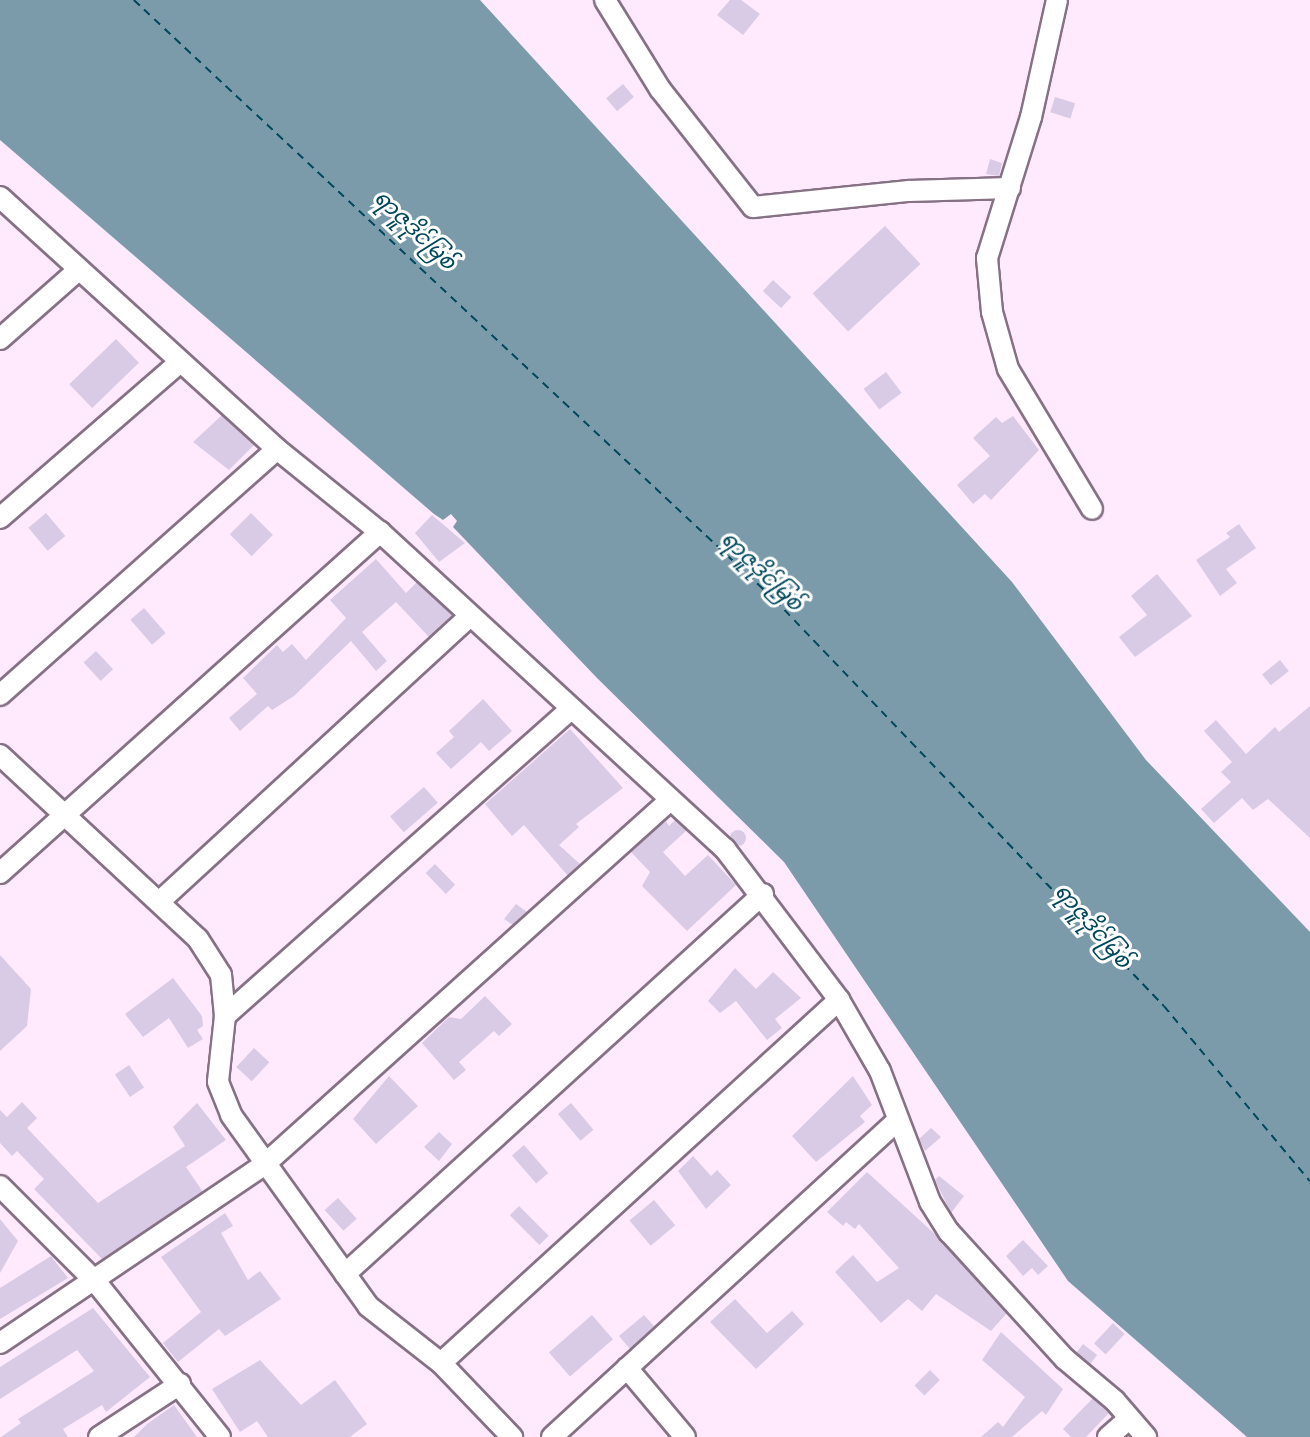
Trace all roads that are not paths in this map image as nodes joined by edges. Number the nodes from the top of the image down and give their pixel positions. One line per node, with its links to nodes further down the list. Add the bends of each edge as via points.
1 (605, 0): 3 (street, via 660,89 753,207 909,191)
2 (1057, 0): 3 (street)
3 (1010, 188): 9 (street, via 987,258 992,312 1008,369)
4 (0, 196): 5 (street)
5 (76, 272): 6 (street); 7 (street)
6 (0, 339)
7 (180, 362): 8 (street); 10 (street)
8 (277, 449): 11 (street); 13 (street)
9 (1092, 509)
10 (0, 518)
11 (380, 532): 12 (street); 17 (street)
12 (470, 616): 14 (street); 20 (street)
13 (0, 695)
14 (569, 711): 16 (street); 22 (street)
15 (0, 755): 17 (street)
16 (669, 801): 19 (street, via 725,849); 24 (street)
17 (65, 814): 18 (street); 20 (street)
18 (0, 873)
19 (763, 894): 21 (street); 26 (street)
20 (159, 902): 22 (street, via 211,957 221,975)
21 (839, 1000): 23 (street, via 880,1071); 29 (street)
22 (225, 1016): 24 (street, via 218,1082 231,1114)
23 (897, 1121): 30 (street); 32 (street, via 930,1202 949,1232 1065,1359)
24 (265, 1164): 26 (street); 27 (street)
25 (1, 1188): 27 (street)
26 (345, 1274): 29 (street, via 383,1323)
27 (95, 1281): 28 (street); 31 (street)
28 (0, 1343)
29 (441, 1363): 35 (street)
30 (627, 1368): 36 (street); 37 (street)
31 (180, 1384): 33 (street); 34 (street)
32 (1129, 1419): 38 (street); 39 (street)
33 (99, 1437)
34 (220, 1437)
35 (512, 1437)
36 (552, 1437)
37 (685, 1437)
38 (1108, 1437)
39 (1146, 1437)

